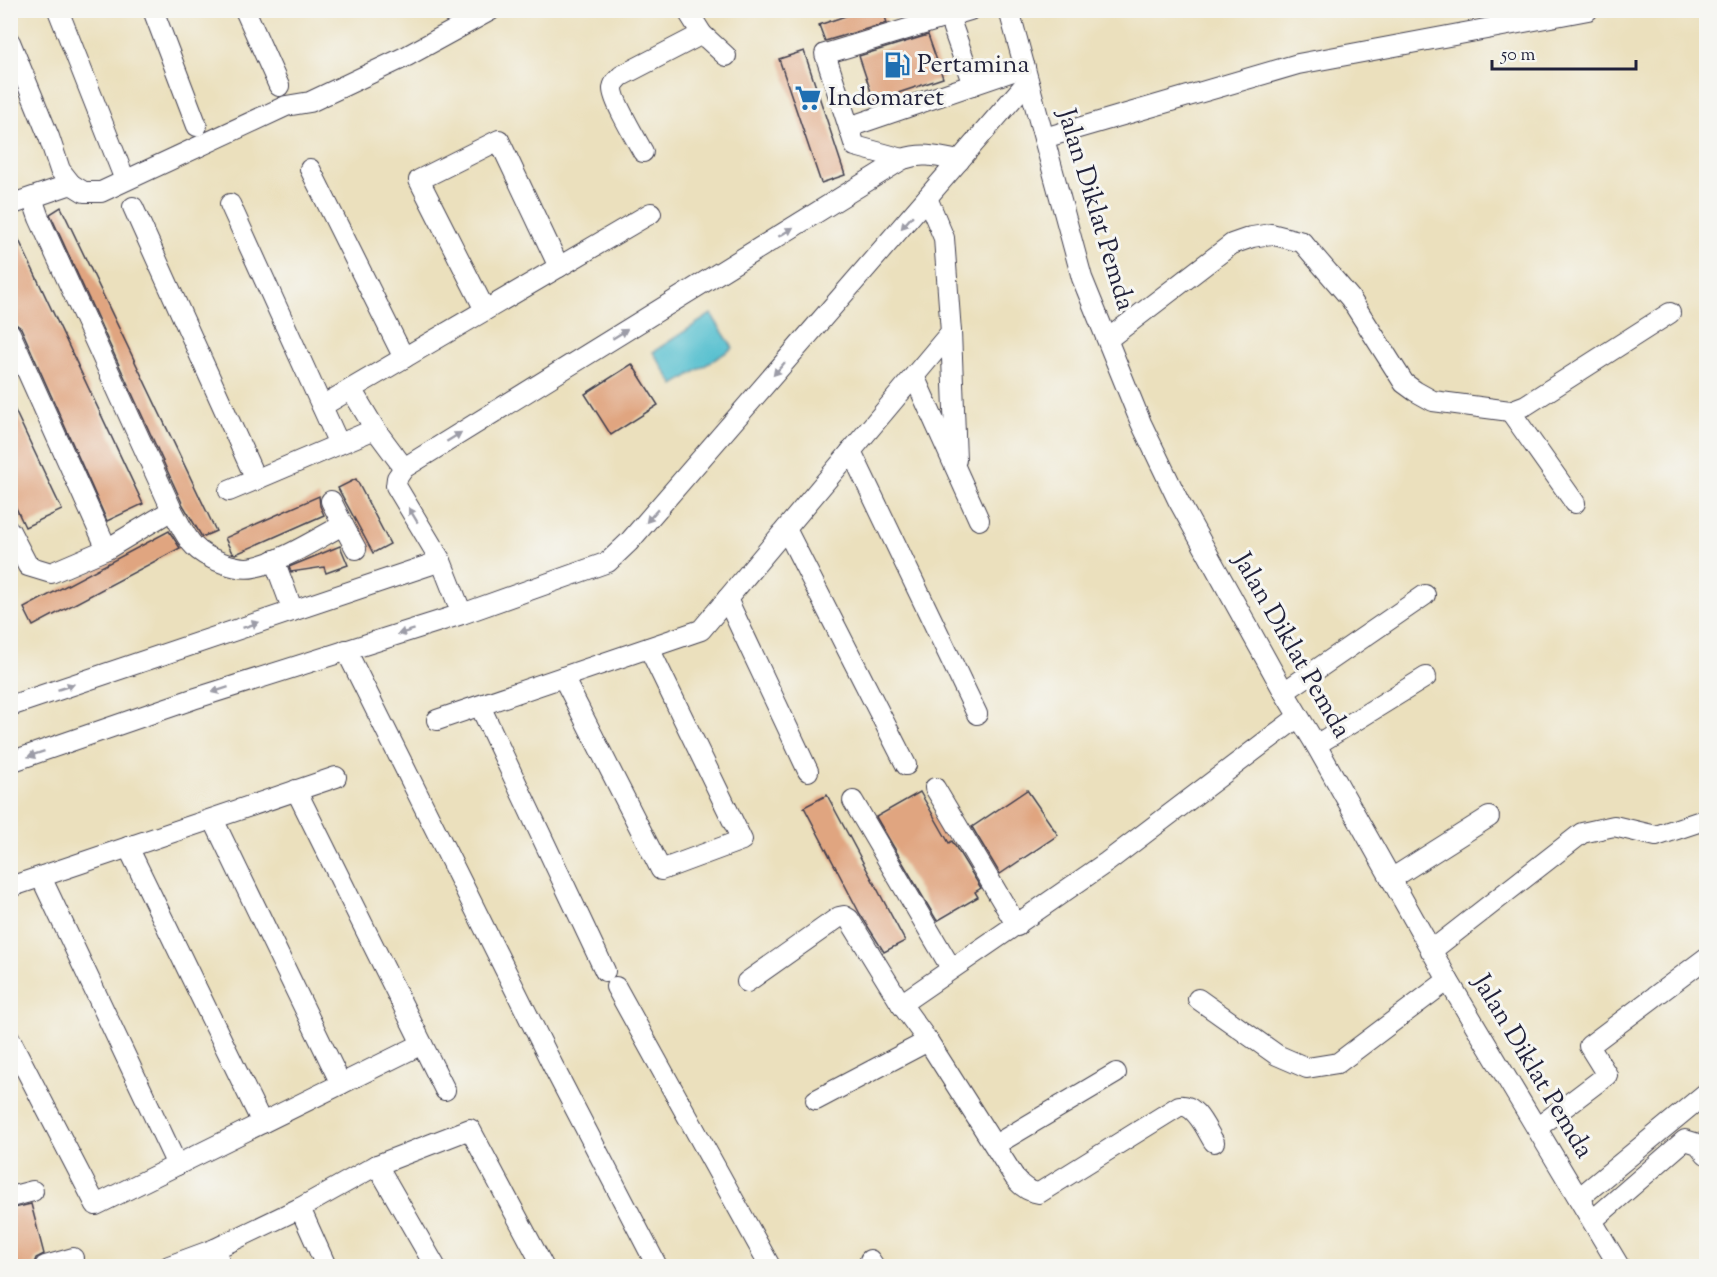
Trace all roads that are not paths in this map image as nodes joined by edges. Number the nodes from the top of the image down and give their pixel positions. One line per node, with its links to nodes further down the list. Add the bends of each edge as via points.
1 (58, 10): 23 (street)
2 (153, 10): 16 (street)
3 (245, 10): 15 (street)
4 (687, 10): 10 (street)
5 (970, 10): 9 (street)
6 (1009, 10): 13 (street, Jalan Diklat Pemda)
7 (1588, 10): 18 (street, via 1298,64)
8 (478, 14): 23 (street, via 416,51 310,102 285,106)
9 (949, 17): 14 (street); 17 (street, via 825,54)
10 (702, 34): 12 (street); 19 (street, via 615,82 618,104)
11 (10, 42): 24 (street, via 60,170)
12 (726, 56)
13 (1027, 74): 14 (street); 18 (street, Jalan Diklat Pemda); 21 (street)
14 (973, 85): 17 (street)
15 (279, 86)
16 (197, 126)
17 (849, 127): 20 (street, via 855,146)
18 (1044, 138): 37 (street, Jalan Diklat Pemda, via 1082,278)
19 (643, 152)
20 (903, 159): 21 (street, via 931,155); 46 (street, one-way to 20)
21 (959, 161): 25 (street)
22 (310, 169): 38 (street)
23 (125, 180): 24 (street, via 101,192 84,192)
24 (71, 184): 26 (street)
25 (927, 198): 35 (street, via 944,238); 63 (street, one-way to 63, via 629,542 608,561)
26 (34, 202): 28 (street); 31 (street); 52 (street)
27 (230, 204): 41 (street)
28 (10, 205)
29 (133, 207): 48 (street)
30 (651, 213): 32 (street)
31 (10, 218)
32 (560, 267): 33 (street); 33 (street, via 499,140 419,180)
33 (485, 310): 38 (street)
34 (1670, 313): 42 (street, via 1526,405)
35 (951, 332): 39 (street); 47 (street)
36 (10, 333): 57 (street)
37 (1108, 339): 42 (street, via 1232,244 1271,234 1302,242 1350,298 1404,383 1415,392 1433,400); 69 (street, Jalan Diklat Pemda, via 1129,396 1178,500)
38 (405, 358): 40 (street)
39 (914, 376): 45 (street); 47 (street)
40 (351, 389): 41 (street); 43 (street)
41 (322, 406): 44 (street)
42 (1510, 411): 51 (street)
43 (375, 429): 44 (street); 46 (street)
44 (339, 444): 48 (street)
45 (851, 451): 55 (street); 72 (street)
46 (404, 468): 60 (street, one-way to 46, via 396,486)
47 (957, 471): 53 (street)
48 (256, 480): 49 (street)
49 (229, 491)
50 (331, 501): 54 (street)
51 (1575, 503)
52 (172, 510): 57 (street); 59 (street, via 195,547 216,561 252,568)
53 (979, 520)
54 (343, 525): 58 (street); 59 (street)
55 (786, 529): 62 (street); 77 (street)
56 (10, 531): 57 (street, via 28,566 40,571 51,573)
57 (107, 549)
58 (356, 549)
59 (274, 560): 64 (street)
60 (443, 566): 63 (street); 64 (street)
61 (1425, 595): 69 (street)
62 (727, 599): 65 (street, via 701,630); 78 (street)
63 (459, 609): 66 (street, one-way to 66)
64 (293, 611): 70 (street, one-way to 64)
65 (649, 648): 67 (street); 67 (street, via 742,840 661,870)
66 (346, 650): 76 (street, one-way to 76); 126 (street)
67 (563, 677): 71 (street)
68 (1425, 677): 75 (street)
69 (1284, 692): 73 (street, Jalan Diklat Pemda)
70 (10, 706)
71 (480, 706): 74 (street); 127 (street, via 611,979)
72 (977, 714)
73 (1298, 717): 75 (street, Jalan Diklat Pemda); 90 (street)
74 (437, 720)
75 (1316, 745): 88 (street, Jalan Diklat Pemda)
76 (10, 762)
77 (906, 765)
78 (808, 771)
79 (336, 777): 81 (street)
80 (935, 788): 90 (street)
81 (296, 790): 85 (street); 100 (street)
82 (853, 801): 93 (street)
83 (1489, 817): 88 (street)
84 (1707, 817): 91 (street, via 1656,836 1614,826 1582,832)
85 (213, 819): 86 (street); 102 (street)
86 (128, 847): 87 (street); 106 (street)
87 (41, 877): 89 (street); 111 (street)
88 (1391, 879): 91 (street, Jalan Diklat Pemda)
89 (10, 887)
90 (1017, 926): 93 (street)
91 (1431, 951): 94 (street, Jalan Diklat Pemda)
92 (1707, 958): 107 (street, via 1589,1046 1607,1075)
93 (951, 968): 97 (street)
94 (1448, 980): 96 (street, via 1338,1063 1324,1067 1307,1068 1277,1055); 107 (street, Jalan Diklat Pemda)
95 (747, 982): 97 (street, via 844,916)
96 (1198, 999)
97 (901, 1004): 99 (street)
98 (10, 1039): 111 (street, via 96,1205)
99 (928, 1041): 105 (street); 109 (street)
100 (422, 1044): 102 (street); 103 (street)
101 (1116, 1073): 109 (street)
102 (341, 1084): 106 (street)
103 (445, 1090)
104 (1707, 1093): 115 (street)
105 (816, 1100)
106 (262, 1123): 111 (street)
107 (1537, 1128): 115 (street, Jalan Diklat Pemda)
108 (1214, 1142): 109 (street, via 1192,1109 1179,1106 1039,1193 1022,1186)
109 (995, 1145)
110 (1707, 1154): 117 (street, via 1698,1144 1685,1140)
111 (177, 1165)
112 (377, 1165): 116 (street); 124 (street); 125 (street, via 470,1129)
113 (33, 1191): 114 (street)
114 (10, 1197)
115 (1579, 1198): 117 (street, Jalan Diklat Pemda)
116 (300, 1208): 119 (street); 123 (street)
117 (1593, 1220): 120 (street, Jalan Diklat Pemda)
118 (73, 1258): 121 (street)
119 (218, 1258): 122 (street)
120 (1616, 1265)
121 (45, 1266)
122 (169, 1266)
123 (326, 1266)
124 (435, 1266)
125 (543, 1266)
126 (657, 1266)
127 (770, 1266)

